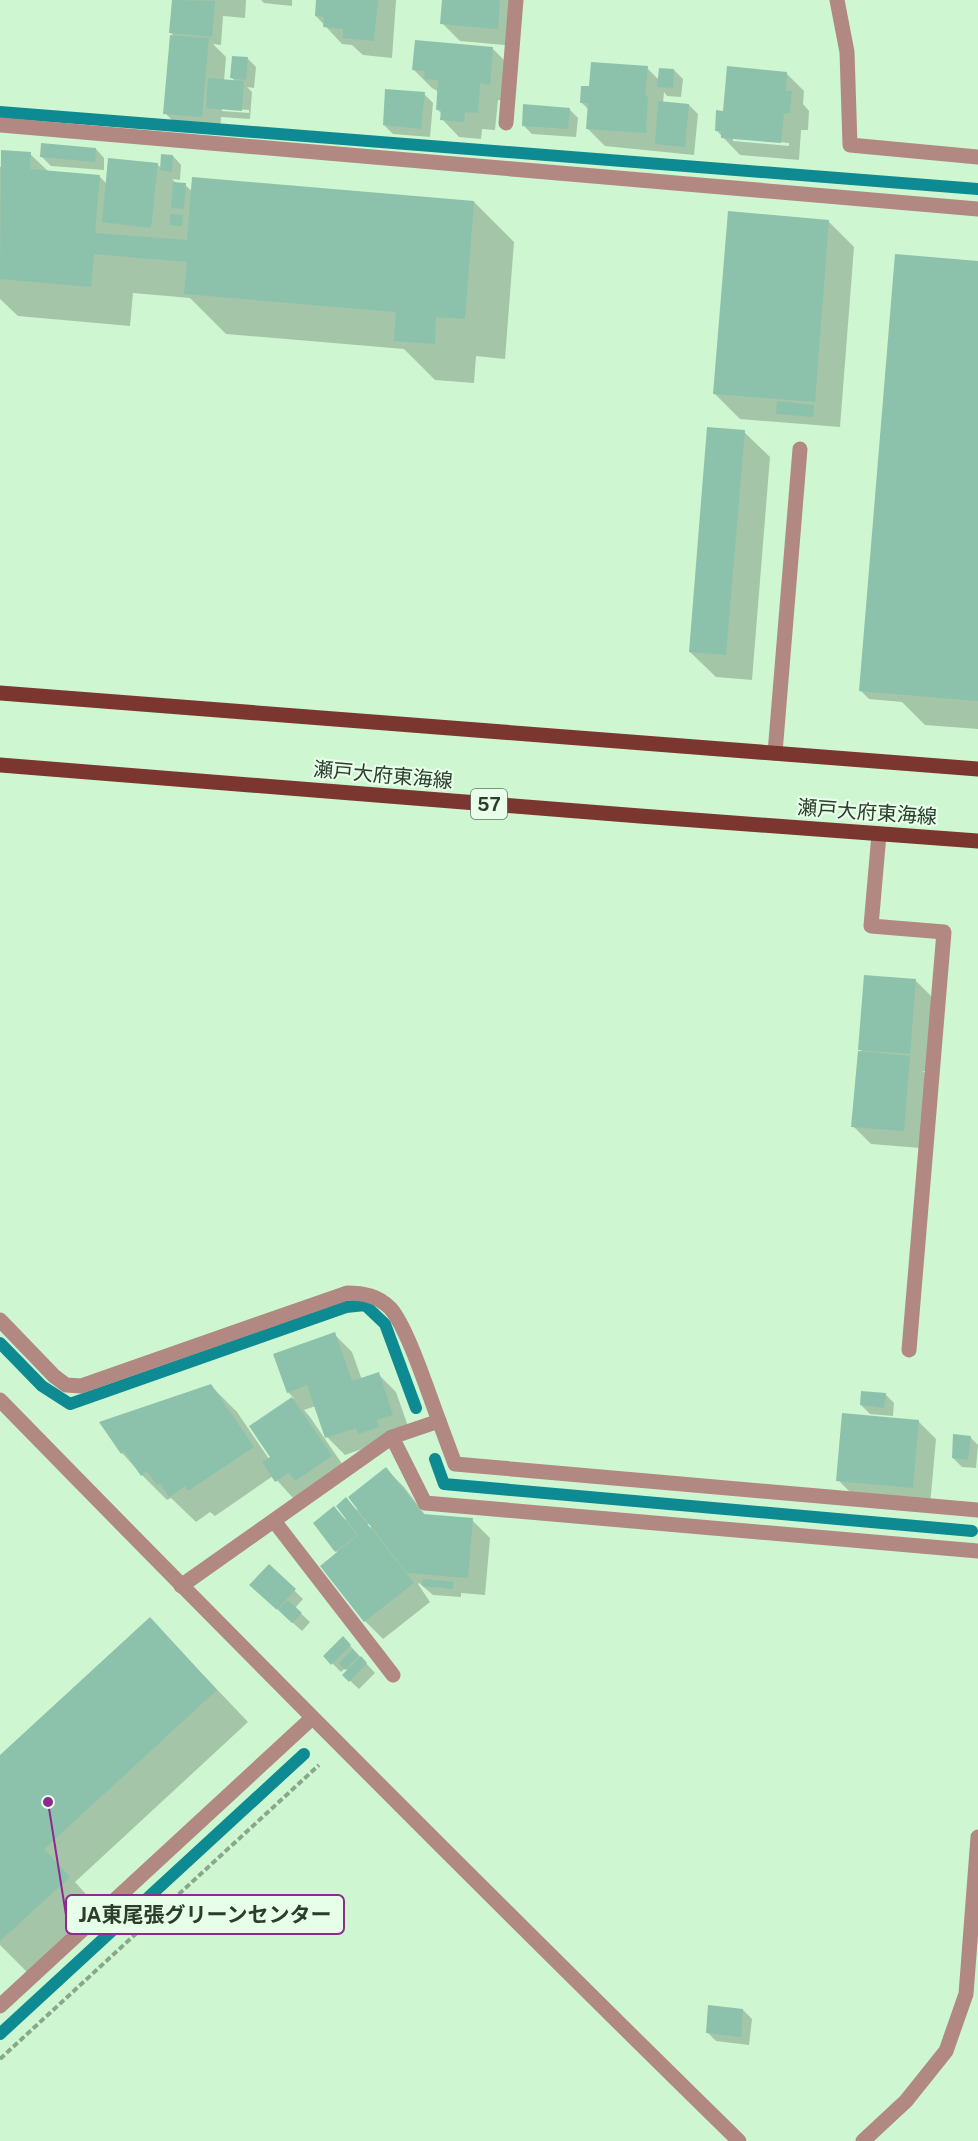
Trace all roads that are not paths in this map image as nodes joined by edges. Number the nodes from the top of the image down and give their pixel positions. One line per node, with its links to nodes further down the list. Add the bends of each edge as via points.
1 (516, 0): 3 (street)
2 (837, 0): 5 (street, via 847,52 850,145)
3 (506, 123)
4 (0, 126): 6 (street)
5 (978, 157)
6 (978, 209)
7 (800, 449): 9 (street)
8 (0, 693): 9 (main road)
9 (776, 753): 11 (main road)
10 (0, 765): 12 (main road, 瀬戸大府東海線 / 57)
11 (978, 769)
12 (879, 834): 13 (main road, 瀬戸大府東海線 / 57); 15 (street, via 871,926 944,932)
13 (978, 841)
14 (0, 1320): 17 (street, via 54,1376 66,1385 81,1386 347,1293 362,1293 391,1310 404,1330)
15 (909, 1350)
16 (0, 1400): 22 (street)
17 (439, 1421): 18 (street); 19 (street, via 455,1464)
18 (392, 1437): 20 (street); 21 (street, via 425,1503)
19 (978, 1510)
20 (274, 1521): 22 (street); 23 (street)
21 (978, 1551)
22 (181, 1586): 24 (street)
23 (393, 1675)
24 (312, 1718): 26 (street); 27 (street)
25 (978, 1837): 28 (street, via 966,1994 946,2051 906,2101)
26 (0, 2006)
27 (739, 2141)
28 (863, 2141)

